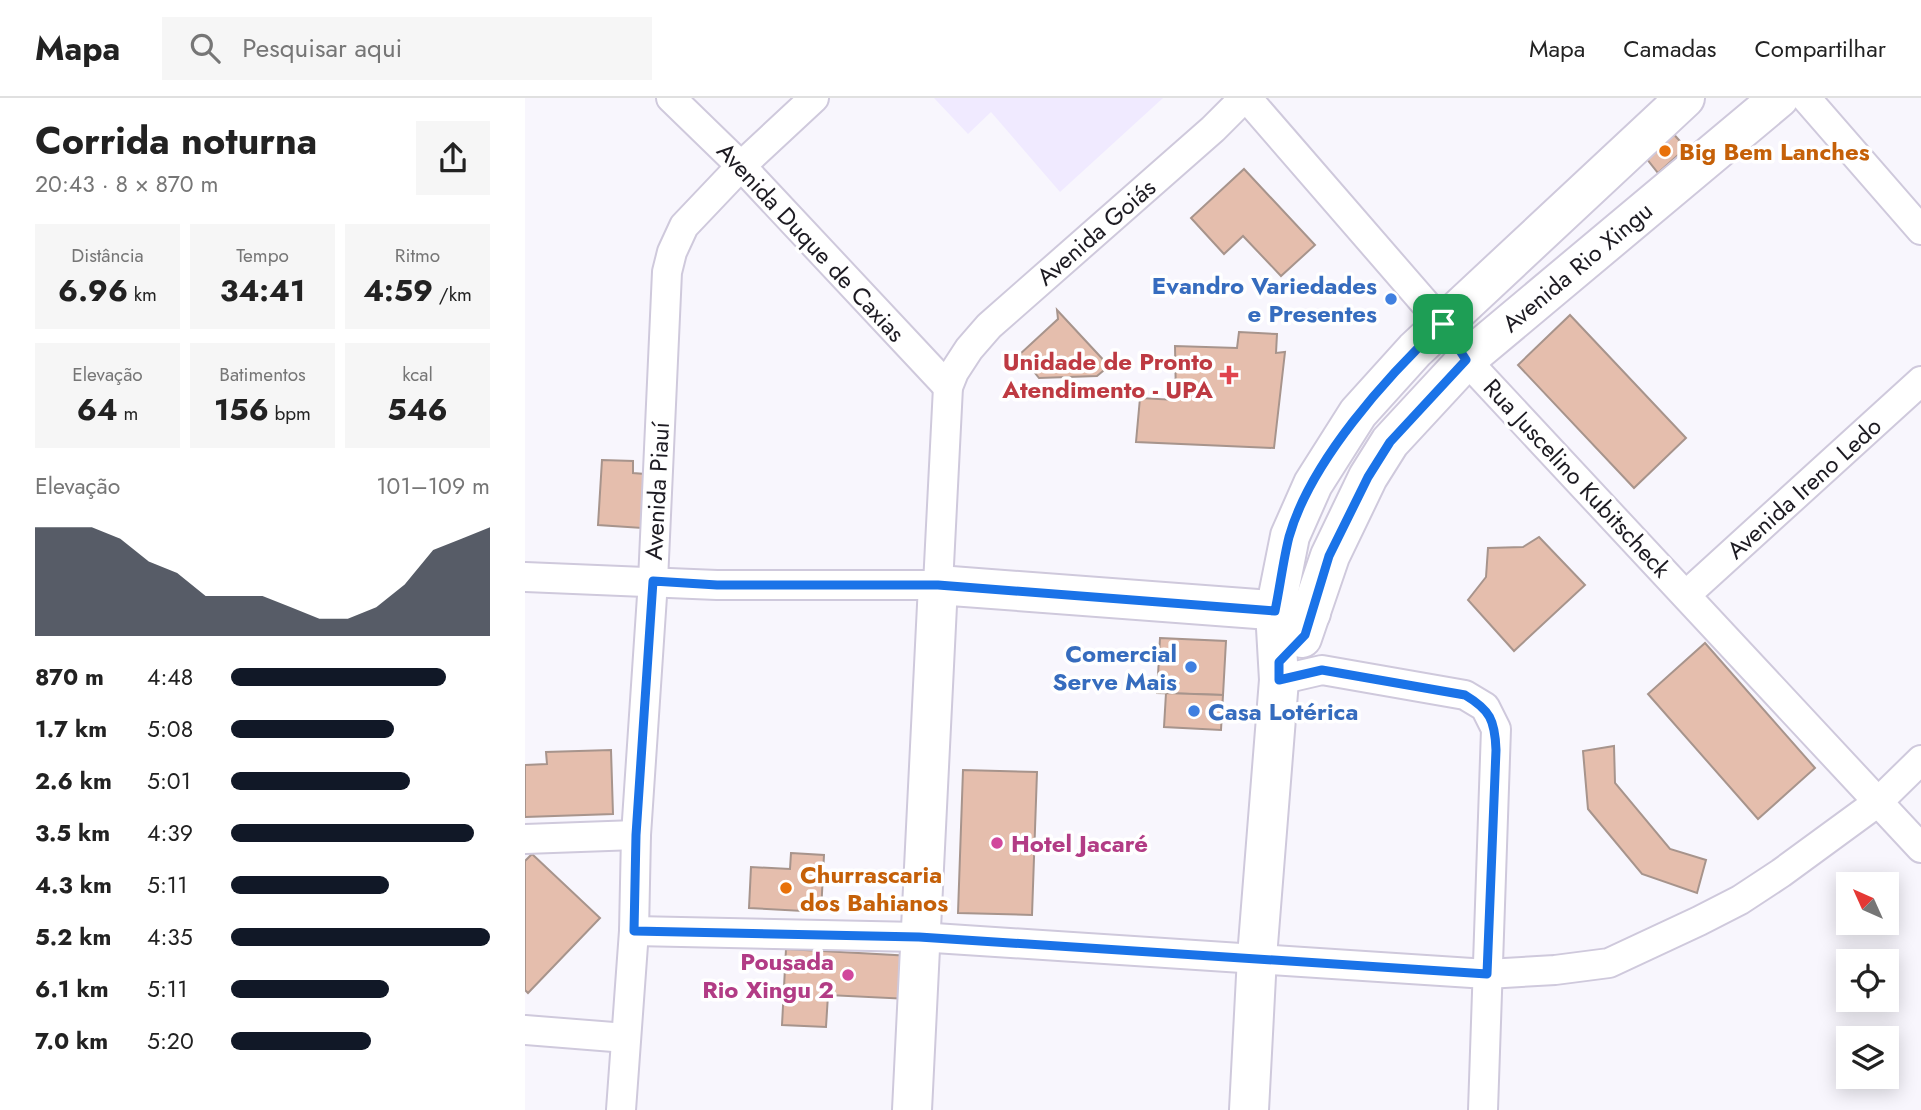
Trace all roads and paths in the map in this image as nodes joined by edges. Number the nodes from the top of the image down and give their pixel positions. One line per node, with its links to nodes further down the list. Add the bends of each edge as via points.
1 (671, 98): 7 (street, Avenida Duque de Caxias)
2 (814, 98): 7 (street, Avenida Piauí)
3 (1245, 98): 9 (street, Rua Juscelino Kubitscheck); 11 (street, Avenida Goiás, via 989,326 968,349)
4 (1685, 98): 9 (main road, Avenida Rio Xingu)
5 (1779, 98): 10 (main road, Avenida Rio Xingu)
6 (1806, 98): 8 (street)
7 (741, 166): 11 (street, Avenida Duque de Caxias); 14 (street, Avenida Piauí, via 684,226 667,272)
8 (1921, 230)
9 (1443, 324): 10 (street, Rua Juscelino Kubitscheck); 17 (main road, Avenida Rio Xingu, via 1358,413 1313,484 1290,536)
10 (1466, 360): 16 (street, Rua Juscelino Kubitscheck); 17 (main road, Avenida Rio Xingu, via 1390,442 1329,556)
11 (951, 379): 15 (street)
12 (1921, 381): 16 (street, Avenida Ireno Ledo)
13 (525, 577): 14 (street)
14 (653, 581): 15 (street); 21 (street, Avenida Piauí)
15 (938, 585): 17 (main road); 25 (main road)
16 (1687, 594): 20 (street, Rua Juscelino Kubitscheck)
17 (1293, 612): 18 (main road, Avenida Rio Xingu, via 1305,635)
18 (1279, 671): 26 (main road); 27 (street, via 1322,670 1465,695 1485,707 1496,729)
19 (1921, 760): 20 (street)
20 (1878, 802): 23 (street, Rua Juscelino Kubitscheck); 27 (street, via 1739,900 1609,963)
21 (636, 835): 22 (street); 24 (street, Avenida Piauí)
22 (525, 839)
23 (1921, 848)
24 (634, 931): 25 (street); 29 (street, Avenida Piauí)
25 (919, 937): 26 (street); 31 (main road)
26 (1257, 957): 27 (street); 32 (main road)
27 (1487, 974): 33 (street)
28 (525, 1030): 29 (street)
29 (626, 1038): 30 (street, Avenida Piauí)
30 (621, 1110)
31 (912, 1110)
32 (1249, 1110)
33 (1483, 1110)

